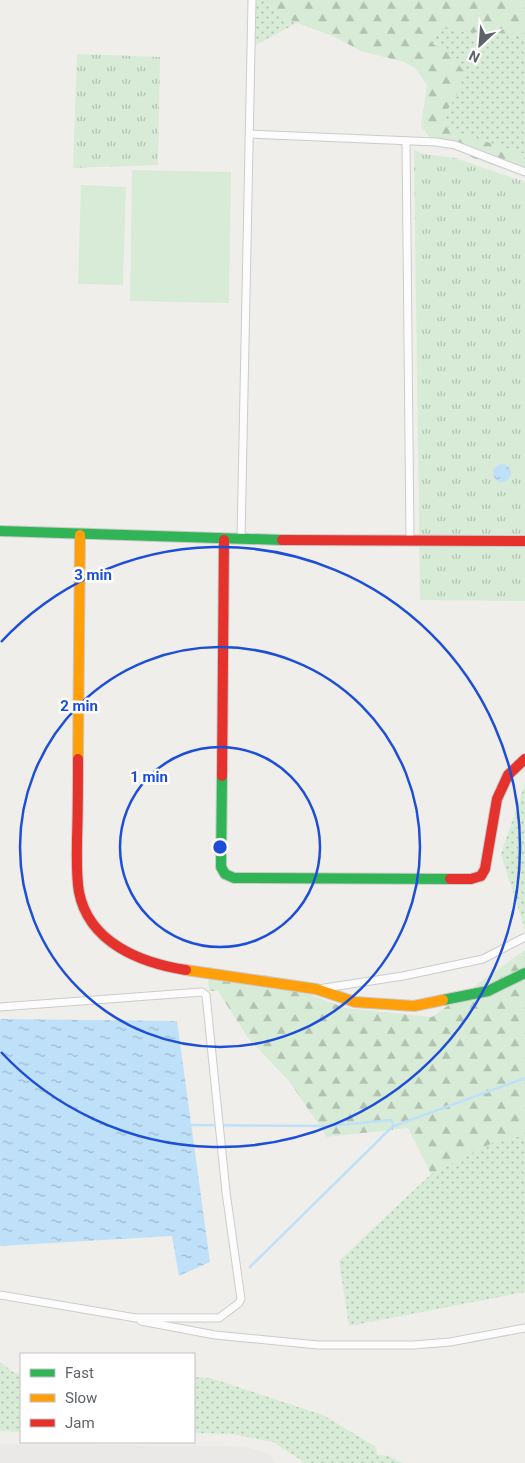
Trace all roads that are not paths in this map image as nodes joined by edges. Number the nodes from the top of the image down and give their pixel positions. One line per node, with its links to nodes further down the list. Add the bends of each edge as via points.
1 (252, 0): 2 (street)
2 (250, 134): 3 (street); 7 (street)
3 (406, 141): 4 (street, via 455,145); 9 (street)
4 (525, 172)
5 (0, 531): 6 (street)
6 (80, 536): 8 (street); 14 (street, via 77,869 79,893 85,909 94,925 116,947 146,961 185,971)
7 (241, 539): 8 (street); 9 (street)
8 (224, 540): 11 (street, via 221,866 225,874 234,878 461,879 481,876 497,799 508,775)
9 (410, 540): 10 (street)
10 (525, 541)
11 (525, 758)
12 (525, 937): 14 (street, via 482,959 403,976)
13 (525, 973): 14 (street, via 488,991 414,1006 355,1002)
14 (316, 989)
15 (0, 1007): 16 (street, via 170,992 202,992 206,995 226,1192 241,1299 219,1318 136,1318)
16 (0, 1295): 17 (street, via 215,1335 318,1346 450,1342)
17 (525, 1328)

